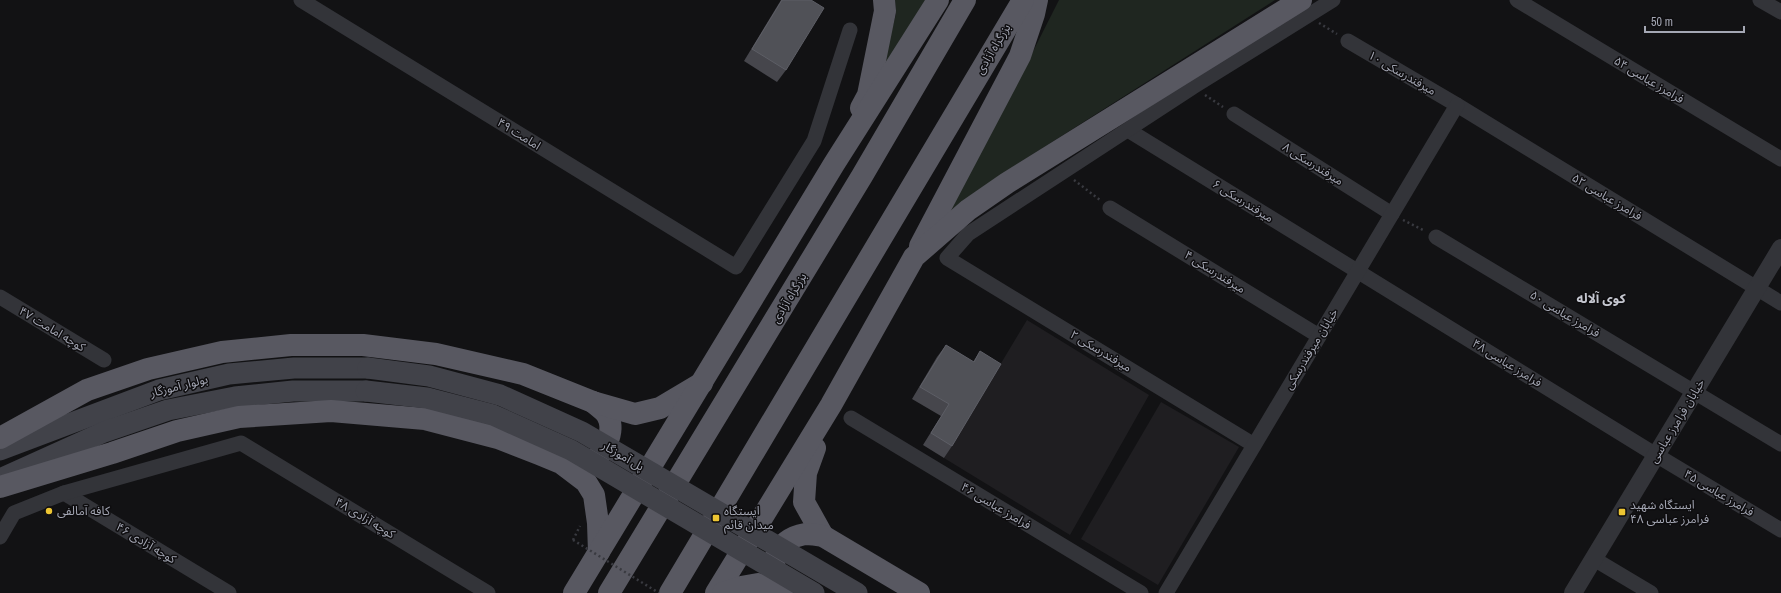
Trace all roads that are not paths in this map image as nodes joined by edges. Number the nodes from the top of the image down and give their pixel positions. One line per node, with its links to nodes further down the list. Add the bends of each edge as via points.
1 (301, 0): 12 (street, امامت ۴۹, via 736,267 814,141)
2 (884, 0): 18 (highway, via 868,95)
3 (938, 0): 18 (highway)
4 (965, 0): 55 (highway, بزرگراه آزادی, via 862,176)
5 (1022, 0): 56 (highway, بزرگراه آزادی)
6 (1037, 0): 23 (highway, via 1020,56)
7 (1333, 0): 10 (street)
8 (1517, 0): 17 (street, فرامرز عباسی ۵۴)
9 (1760, 0): 11 (street)
10 (1304, 8): 16 (street, via 1193,88); 23 (highway, via 1007,183 968,210)
11 (1781, 12)
12 (850, 30)
13 (1348, 41): 14 (street, میرفندرسکی ۱۰)
14 (1457, 105): 20 (street, خیابان میرفندرسکی); 25 (street, فرامرز عباسی ۵۲)
15 (1234, 114): 20 (street, میرفندرسکی ۸)
16 (1128, 130): 24 (street, میرفندرسکی ۶); 39 (street, میرفندرسکی ۲, via 968,234 947,258)
17 (1781, 159)
18 (834, 164): 31 (highway)
19 (1110, 208): 28 (street, میرفندرسکی ۴)
20 (1392, 214): 24 (street, خیابان میرفندرسکی)
21 (1436, 237): 33 (street, فرامرز عباسی ۵۰)
22 (1781, 248): 25 (street, خیابان فرامرز عباسی)
23 (914, 257): 35 (highway)
24 (1357, 271): 28 (street, خیابان میرفندرسکی); 41 (street, فرامرز عباسی ۴۸)
25 (1757, 289): 27 (street, فرامرز عباسی ۵۲); 33 (street, خیابان فرامرز عباسی)
26 (0, 297): 29 (street, کوچه امامت ۴۷)
27 (1781, 303)
28 (1319, 336): 39 (street, خیابان میرفندرسکی)
29 (104, 360)
30 (368, 368): 40 (main road, بولوار آموزگار, via 294,368 228,374 159,390); 60 (main road, پل آموزگار, bridge, via 428,376 500,395 582,432)
31 (702, 382): 34 (highway, via 660,408 635,414); 49 (highway)
32 (366, 391): 43 (main road, بولوار آموزگار, via 293,391 235,397 168,410 104,432); 59 (main road, پل آموزگار, bridge, via 427,398 493,415 564,447)
33 (1695, 392): 38 (street, فرامرز عباسی ۵۰); 41 (street, خیابان فرامرز عباسی)
34 (593, 402): 37 (highway, via 523,374 436,354 363,345 291,345 222,352 148,368 87,390); 42 (highway, via 607,414 612,427 608,442 600,455 587,467 573,468)
35 (831, 405): 47 (highway, via 806,473 804,502); 57 (highway)
36 (850, 418): 62 (street, فرامرز عباسی ۴۶)
37 (0, 438)
38 (1781, 444)
39 (1254, 445): 63 (street, خیابان میرفندرسکی)
40 (0, 450)
41 (1656, 455): 46 (street, فرامرز عباسی ۴۵); 50 (street, خیابان فرامرز عباسی)
42 (561, 463): 44 (highway, via 498,438 425,419 331,411 239,417 177,431); 49 (highway, via 586,482 594,495 598,522)
43 (0, 479)
44 (0, 487)
45 (64, 493): 48 (street, via 14,513); 52 (street, کوچه آزادی ۴۶); 53 (street, کوچه آزادی ۴۸, via 241,443)
46 (1781, 530)
47 (823, 536): 51 (highway, via 806,534 790,539 778,550 772,565 774,581); 61 (highway)
48 (0, 537)
49 (598, 552): 54 (highway)
50 (1594, 559): 64 (street, خیابان فرامرز عباسی); 65 (street)
51 (780, 592): 58 (highway, via 758,584)
52 (229, 593)
53 (488, 593)
54 (574, 593)
55 (610, 593)
56 (670, 593)
57 (716, 593)
58 (723, 593)
59 (814, 593)
60 (857, 593)
61 (919, 593)
62 (1141, 593)
63 (1166, 593)
64 (1573, 593)
65 (1650, 593)

